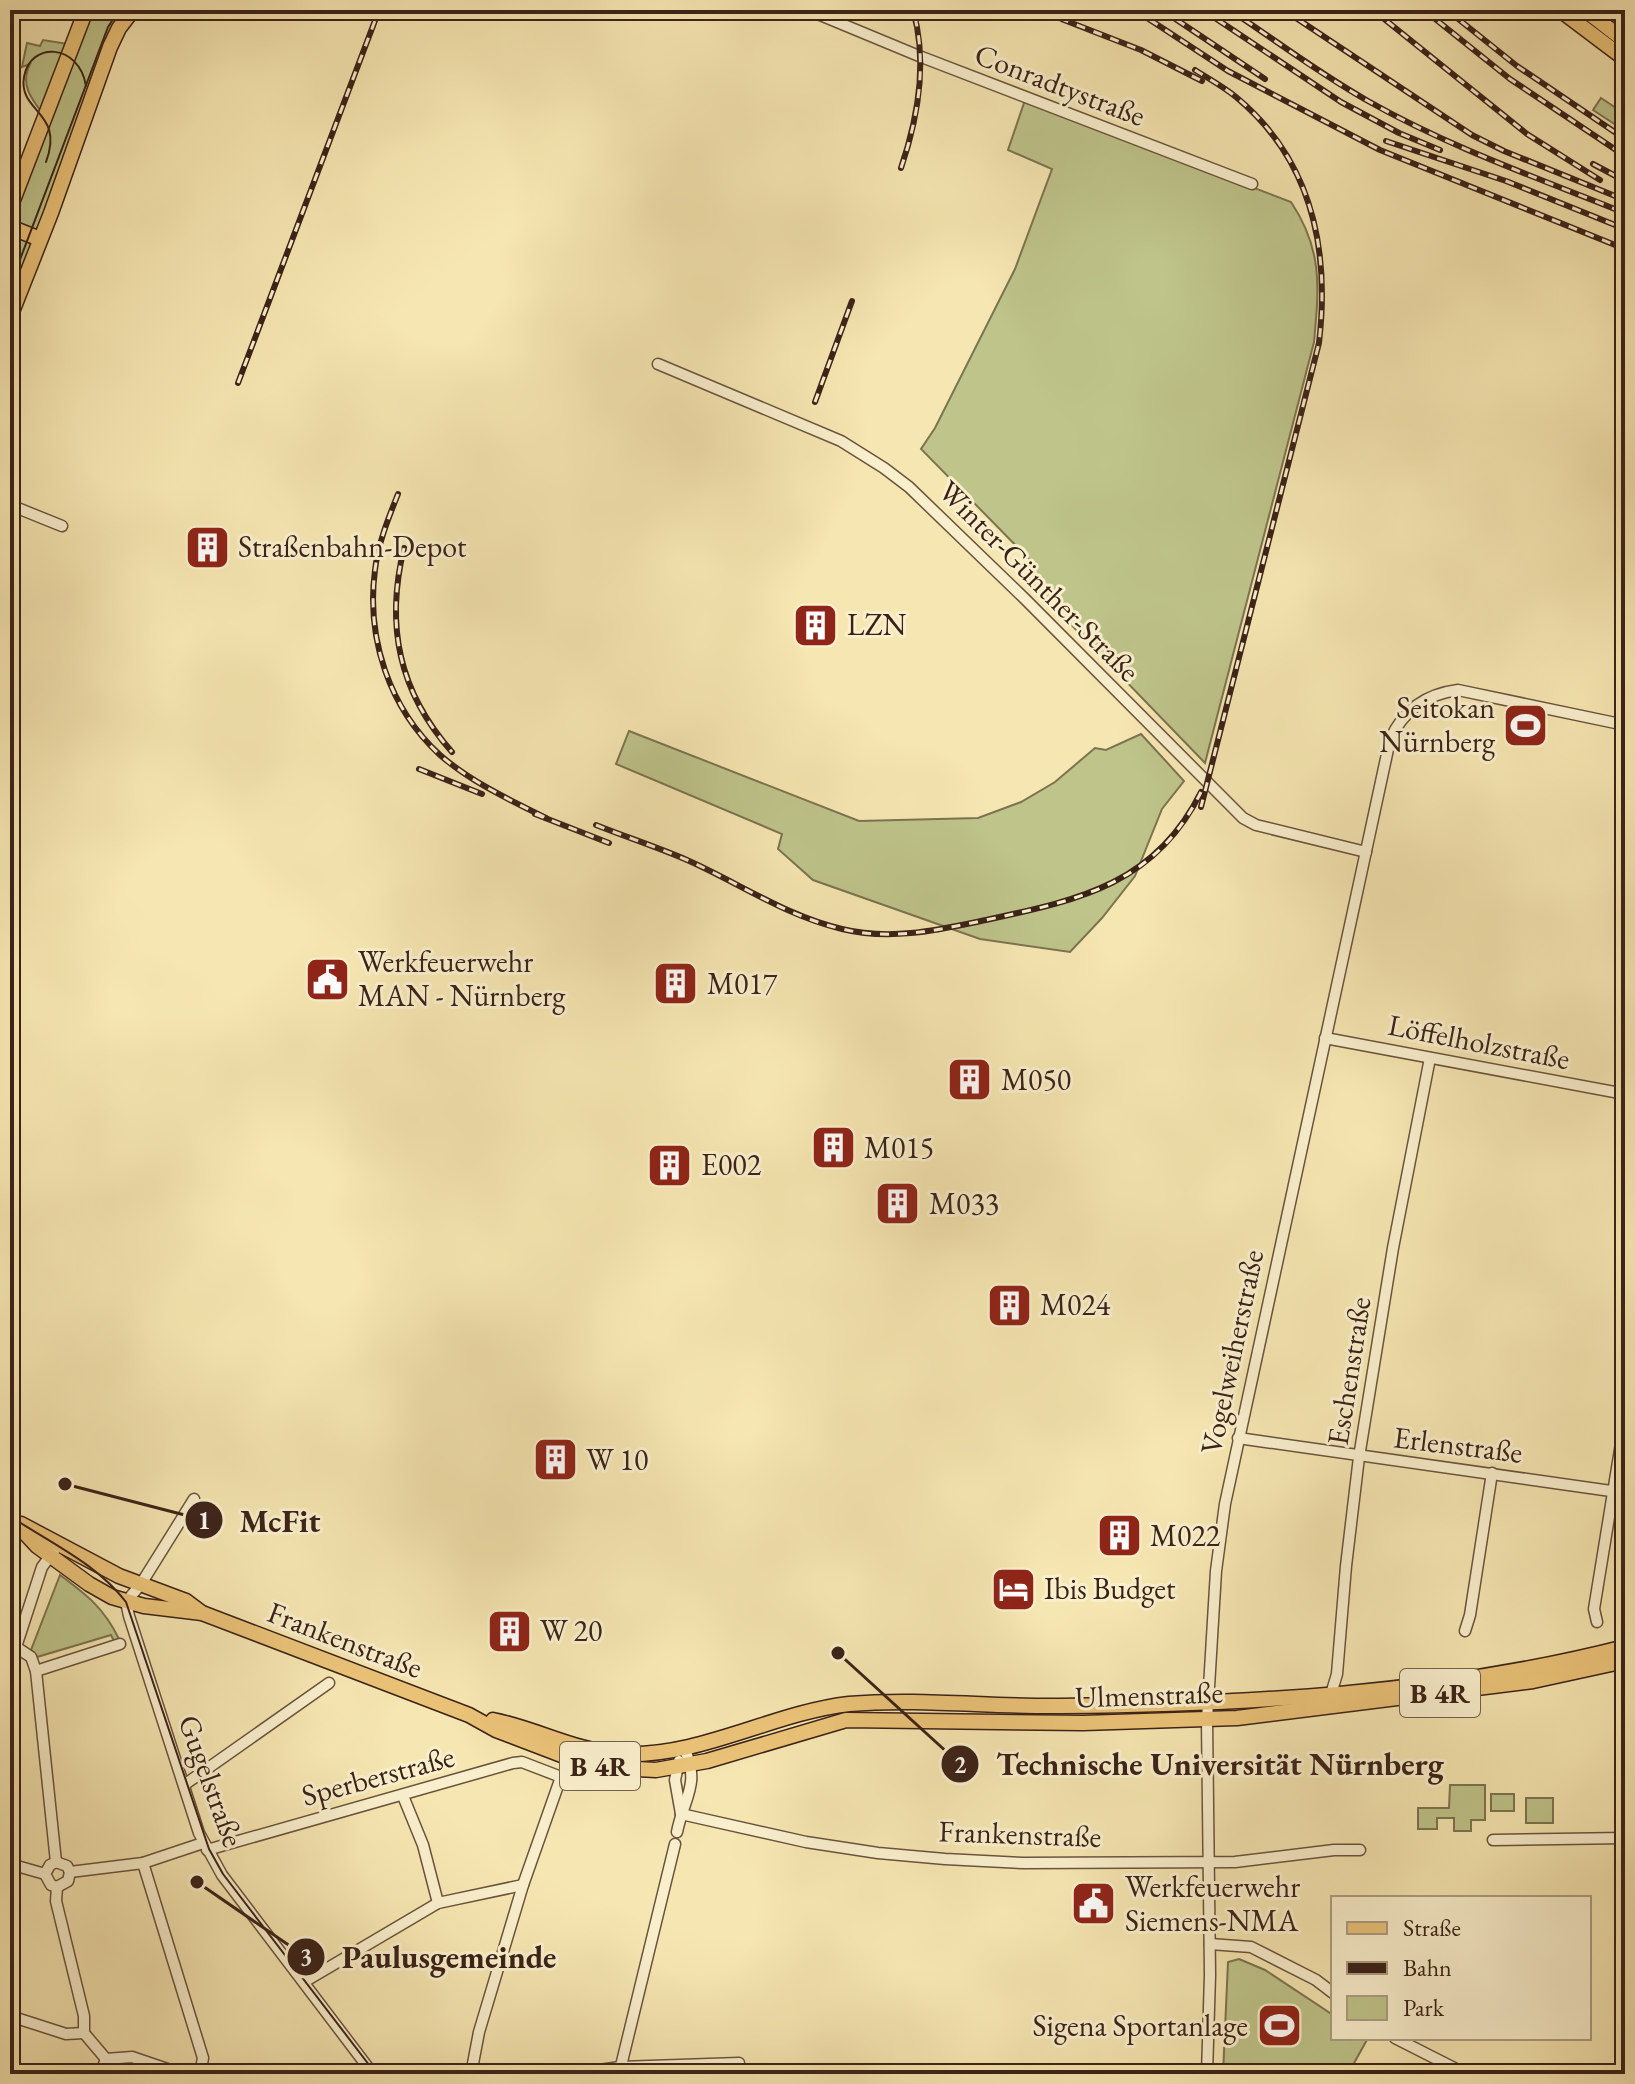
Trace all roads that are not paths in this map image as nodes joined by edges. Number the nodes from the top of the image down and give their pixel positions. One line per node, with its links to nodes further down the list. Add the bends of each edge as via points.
1 (86, 10): 9 (main road)
2 (133, 10): 11 (main road, via 110,47)
3 (808, 10): 8 (street, Conradtystraße)
4 (1560, 10): 7 (main road)
5 (1585, 10): 6 (main road)
6 (1625, 41)
7 (1625, 59)
8 (1252, 184)
9 (10, 208)
10 (10, 227): 11 (main road)
11 (40, 239): 12 (main road)
12 (10, 317)
13 (658, 364): 17 (street, Winter-Günther-Straße, via 859,450 909,487 1243,818)
14 (10, 505): 15 (street)
15 (62, 526)
16 (1625, 725): 17 (street, Vogelweiherstraße, via 1458,690 1435,694 1397,724 1390,740)
17 (1366, 852): 18 (street, Vogelweiherstraße)
18 (1325, 1038): 19 (street, Löffelholzstraße); 22 (street, Vogelweiherstraße)
19 (1430, 1058): 20 (street, Löffelholzstraße); 23 (street, Eschenstraße)
20 (1625, 1094)
21 (1625, 1419): 25 (street)
22 (1238, 1438): 23 (street, Erlenstraße); 41 (street, Vogelweiherstraße, via 1216,1571)
23 (1359, 1457): 24 (street, Erlenstraße); 40 (street, Eschenstraße)
24 (1492, 1473): 25 (street, Erlenstraße); 33 (street)
25 (1619, 1492): 32 (street, via 1594,1609)
26 (194, 1499): 29 (street)
27 (12, 1520): 28 (main road, Frankenstraße / B 4R, via 37,1546)
28 (56, 1550): 29 (main road, Frankenstraße / B 4R); 30 (main road, Frankenstraße / B 4R, via 95,1588); 35 (street, via 42,1567)
29 (141, 1584): 30 (street); 31 (main road, Frankenstraße / B 4R)
30 (126, 1602): 31 (main road, Frankenstraße / B 4R); 47 (street, Gugelstraße)
31 (202, 1613): 42 (main road, Frankenstraße / B 4R)
32 (1597, 1622)
33 (1465, 1631)
34 (120, 1644): 38 (street)
35 (13, 1646): 38 (street, via 31,1657)
36 (1625, 1647): 40 (main road, Ulmenstraße / B 4R, via 1487,1675)
37 (1625, 1661): 43 (main road, Ulmenstraße / B 4R, via 1519,1683)
38 (36, 1671): 54 (street)
39 (329, 1683): 47 (street)
40 (1331, 1694): 41 (main road, Ulmenstraße / B 4R)
41 (1208, 1702): 43 (street, Vogelweiherstraße); 44 (main road, Ulmenstraße / B 4R, via 849,1704)
42 (469, 1715): 44 (main road, Frankenstraße / B 4R, via 603,1752); 46 (main road, Frankenstraße / B 4R, via 581,1762 627,1769)
43 (1207, 1720): 45 (main road, Ulmenstraße / B 4R, via 846,1720); 55 (street, Vogelweiherstraße)
44 (684, 1748): 45 (street); 46 (street)
45 (692, 1764): 46 (main road, Ulmenstraße / B 4R); 49 (street, via 692,1790)
46 (676, 1768): 49 (street)
47 (184, 1785): 52 (street, Gugelstraße)
48 (403, 1796): 52 (street, Sperberstraße); 60 (street, Sperberstraße, via 513,1763 561,1777); 62 (street)
49 (681, 1814): 55 (street, Frankenstraße, via 806,1842 913,1856 1023,1863); 71 (street)
50 (1625, 1838): 51 (street)
51 (1493, 1840)
52 (205, 1846): 56 (street, Sperberstraße); 64 (street, Gugelstraße)
53 (1360, 1850): 55 (street, Frankenstraße)
54 (56, 1862): 58 (street); 59 (street)
55 (1210, 1862): 63 (street, Vogelweiherstraße)
56 (143, 1863): 58 (street, Sperberstraße); 74 (street, via 203,2058)
57 (10, 1864): 59 (street)
58 (70, 1872): 61 (street, via 68,1881)
59 (45, 1874): 61 (street)
60 (523, 1885): 62 (street); 76 (street)
61 (57, 1887): 67 (street)
62 (438, 1903): 64 (street)
63 (1210, 1944): 65 (street, via 1251,1947); 78 (street, Vogelweiherstraße)
64 (304, 1982): 75 (street, Gugelstraße)
65 (1331, 1991)
66 (10, 2016): 67 (street, via 66,2034)
67 (84, 2033): 69 (street)
68 (1399, 2040): 79 (street)
69 (106, 2059): 72 (street); 73 (street, via 132,2057)
70 (739, 2063): 71 (street)
71 (620, 2071): 77 (street)
72 (100, 2074)
73 (182, 2074)
74 (200, 2074)
75 (373, 2074)
76 (471, 2074)
77 (572, 2074)
78 (1207, 2074)
79 (1466, 2074)

